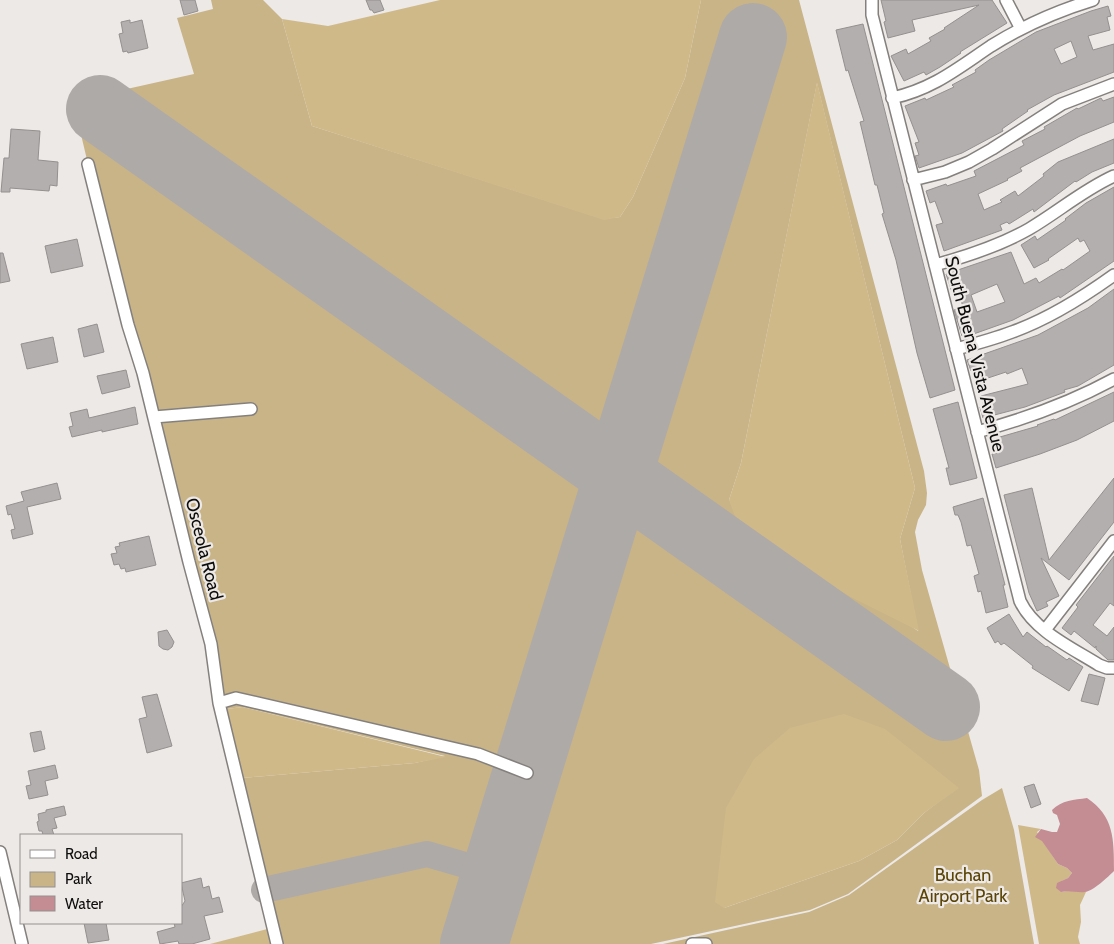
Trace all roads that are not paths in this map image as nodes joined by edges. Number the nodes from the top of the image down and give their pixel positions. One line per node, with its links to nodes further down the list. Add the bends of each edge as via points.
1 (872, 0): 6 (street, South Buena Vista Avenue, via 872,15)
2 (1006, 0): 4 (street)
3 (1093, 0): 4 (street)
4 (1021, 29): 6 (street, via 934,84)
5 (1114, 84): 9 (street, via 1062,104 969,162)
6 (892, 98): 9 (street, South Buena Vista Avenue)
7 (88, 164): 15 (street, Osceola Road)
8 (1114, 176): 10 (street, via 1091,187 1011,239 972,255)
9 (913, 180): 10 (street, South Buena Vista Avenue)
10 (935, 265): 12 (street, South Buena Vista Avenue)
11 (1114, 276): 12 (street, via 1041,320 1012,333)
12 (956, 349): 16 (street, South Buena Vista Avenue)
13 (1114, 379): 16 (street, via 1045,412)
14 (251, 409): 15 (street)
15 (154, 417): 20 (street, Osceola Road, via 211,644)
16 (977, 432): 18 (street, South Buena Vista Avenue, via 1018,595 1030,619)
17 (1114, 540): 18 (street)
18 (1045, 630): 19 (street, South Buena Vista Avenue, via 1099,665)
19 (1114, 668)
20 (220, 703): 21 (street, via 236,698 478,754); 24 (street, Osceola Road)
21 (527, 773)
22 (0, 852): 23 (street)
23 (22, 944)
24 (277, 944)
25 (692, 944): 26 (street)
26 (706, 944)

